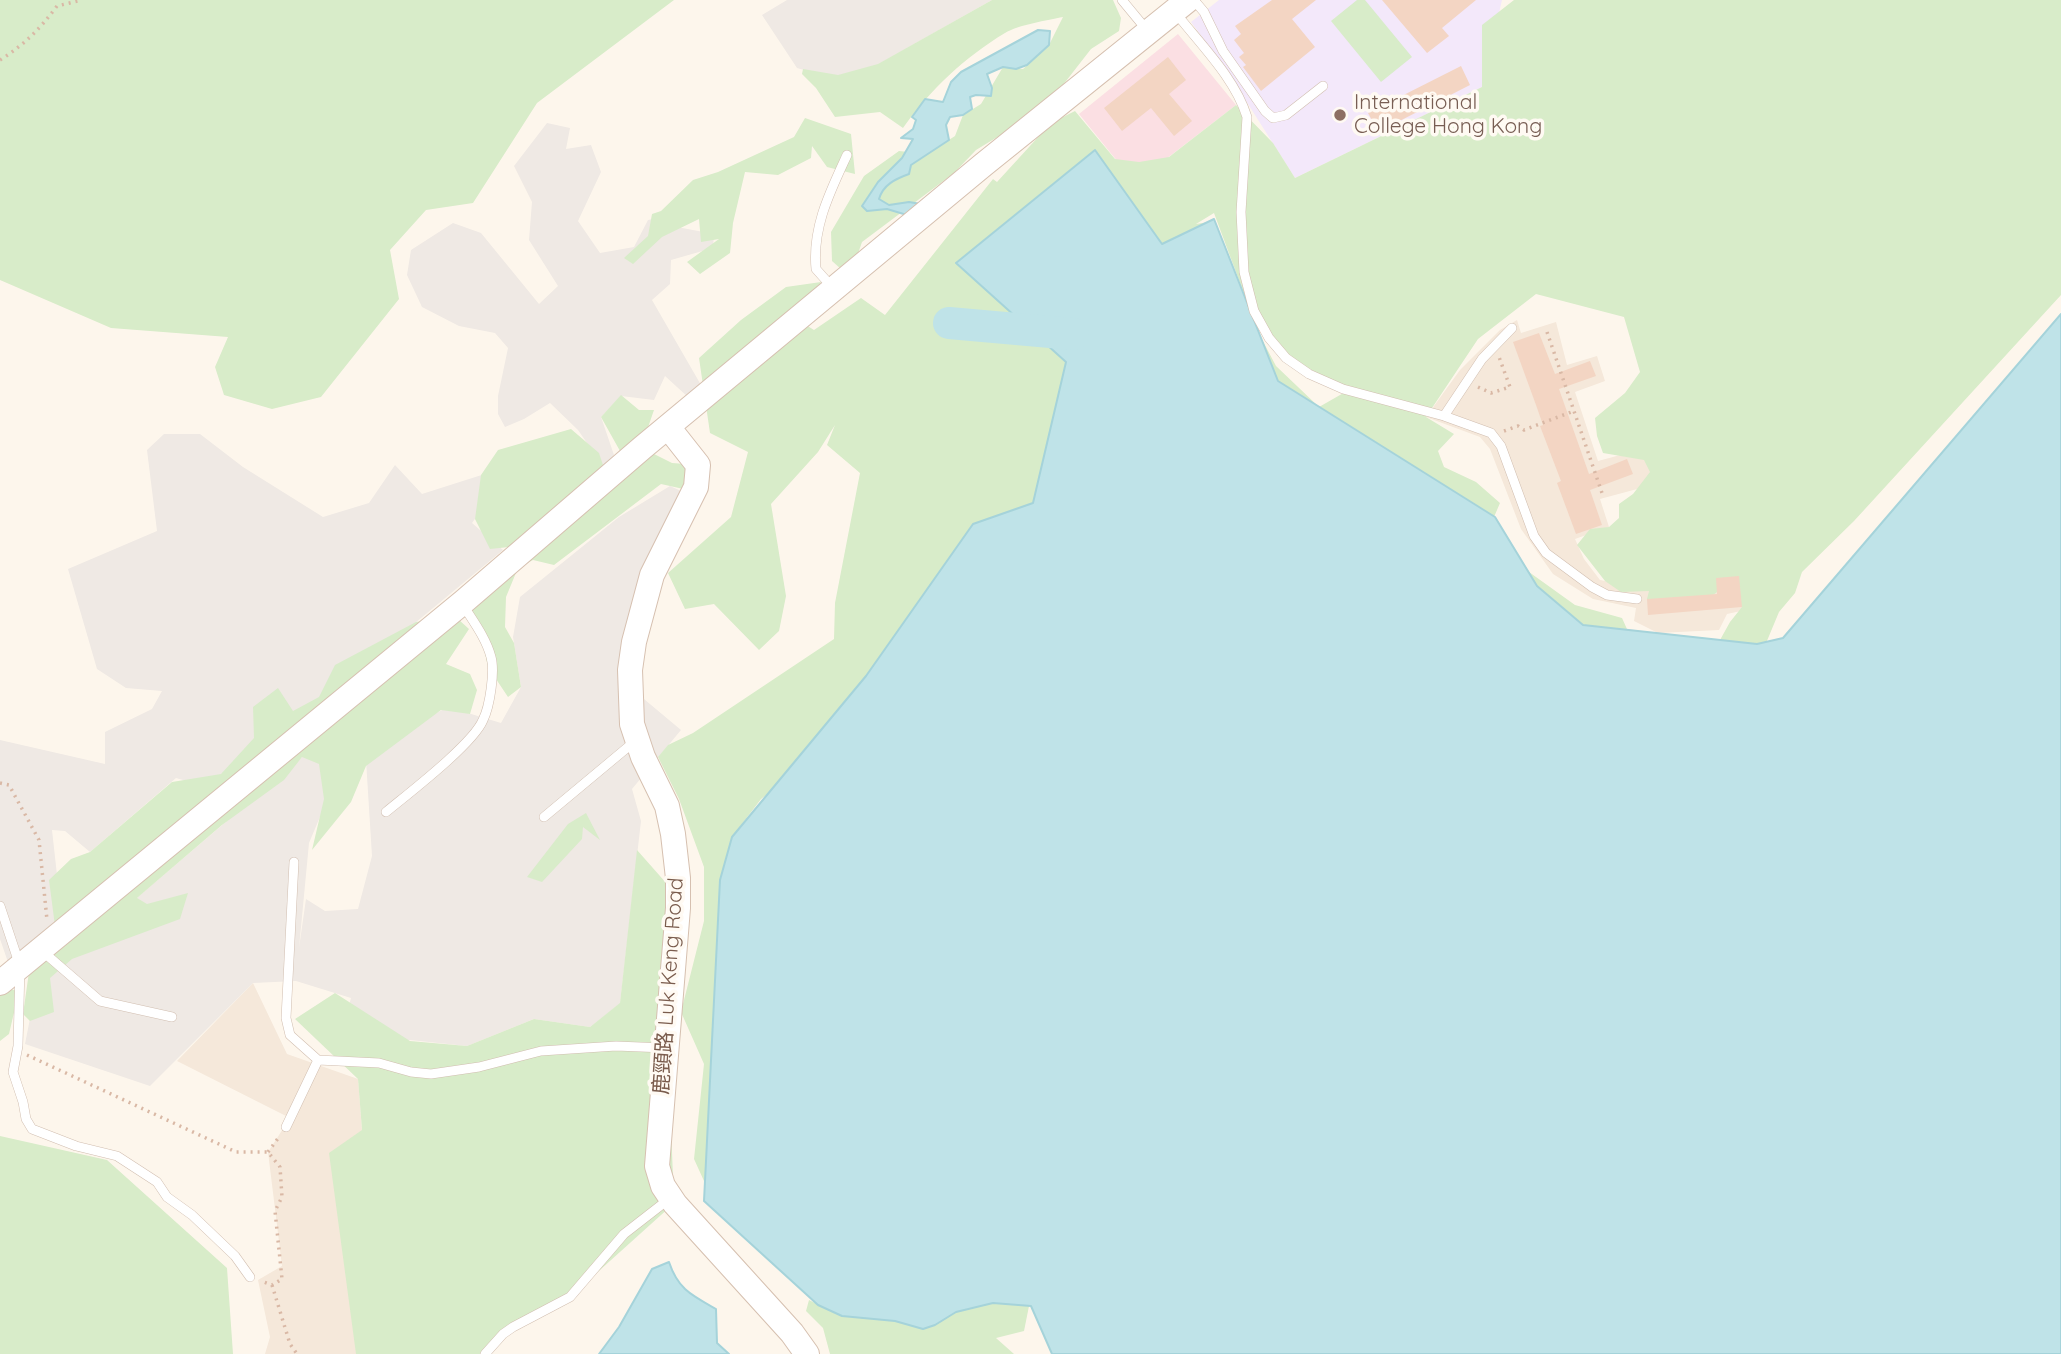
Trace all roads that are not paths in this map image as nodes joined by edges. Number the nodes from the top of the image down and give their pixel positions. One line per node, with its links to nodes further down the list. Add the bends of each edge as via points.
1 (1122, 0): 3 (lane)
2 (1186, 4): 3 (main road); 4 (lane, via 1204,12 1223,51 1273,118 1286,116); 8 (lane, via 1247,117 1241,212 1244,272 1254,311 1269,338 1309,374 1343,389)
3 (1150, 33): 6 (main road)
4 (1322, 86)
5 (847, 155): 6 (lane, via 823,208 814,255 816,269)
6 (834, 290): 9 (main road)
7 (1512, 328): 8 (lane, via 1482,359)
8 (1444, 416): 10 (lane, via 1491,433 1501,446 1534,536 1546,553 1607,595)
9 (668, 427): 11 (main road); 12 (main road, 鹿頸路 Luk Keng Road, via 698,465 696,487 652,575 634,642 629,690)
10 (1637, 599)
11 (462, 603): 13 (lane, via 492,659 483,721 465,743); 17 (main road)
12 (636, 741): 14 (lane); 21 (main road, 鹿頸路 Luk Keng Road, via 667,806 676,849 678,908)
13 (386, 812)
14 (544, 817)
15 (294, 862): 22 (lane, via 286,1018 290,1035)
16 (0, 906): 18 (lane)
17 (45, 945): 18 (main road); 20 (lane, via 100,1001)
18 (20, 966): 19 (main road); 25 (lane, via 13,1072 32,1129 117,1156 157,1182 167,1197 235,1256)
19 (0, 983)
20 (172, 1017)
21 (666, 1048): 22 (lane, via 541,1051 431,1074 379,1063); 24 (main road, 鹿頸路 Luk Keng Road, via 657,1157 660,1179)
22 (318, 1060): 23 (lane)
23 (286, 1127)
24 (670, 1198): 26 (lane, via 624,1234 570,1297 513,1327); 27 (main road, 鹿頸路 Luk Keng Road)
25 (250, 1277)
26 (485, 1354)
27 (807, 1354)

